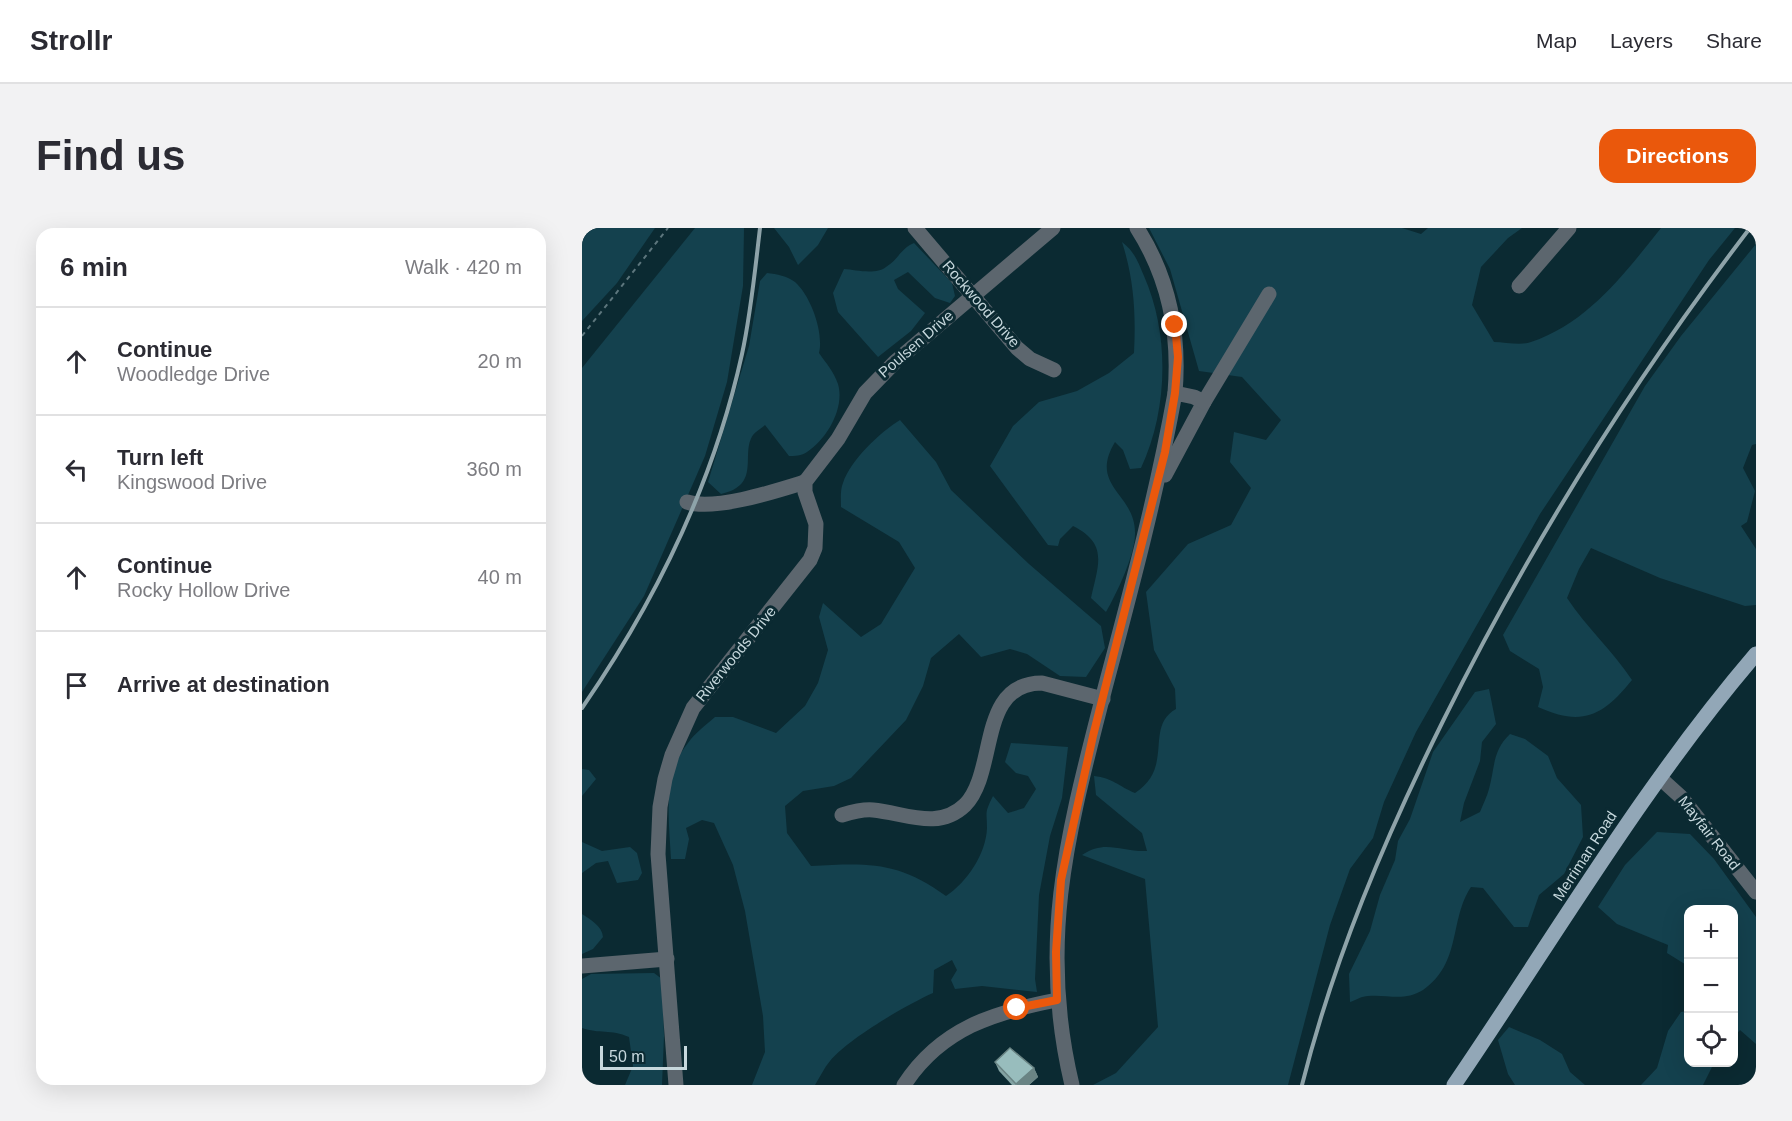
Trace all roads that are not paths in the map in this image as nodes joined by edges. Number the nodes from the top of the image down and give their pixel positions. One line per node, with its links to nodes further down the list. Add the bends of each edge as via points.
1 (915, 228): 7 (street, Rockwood Drive)
2 (1053, 228): 7 (street, Poulsen Drive)
3 (1137, 228): 9 (street, via 1155,261 1175,325)
4 (1569, 228): 5 (street)
5 (1519, 286)
6 (1269, 294): 10 (street)
7 (972, 296): 8 (street, Rockwood Drive, via 1017,348); 11 (street, Poulsen Drive, via 878,377 855,406 838,439)
8 (1054, 370)
9 (1175, 393): 10 (street); 12 (street)
10 (1204, 402): 12 (street)
11 (804, 482): 13 (street, via 761,496); 19 (street, Riverwoods Drive, via 816,525 810,560 708,687 672,755 658,834)
12 (1155, 493): 15 (street)
13 (687, 502)
14 (1756, 654): 16 (main road, Merriman Road, via 1701,719)
15 (1103, 699): 17 (street, via 1032,683 1011,694 994,718 971,798 950,815 930,820 870,810); 21 (street, via 1061,880)
16 (1660, 778): 18 (street, Mayfair Road, via 1682,797); 25 (main road, Merriman Road)
17 (842, 815)
18 (1756, 892)
19 (666, 960): 20 (street); 22 (street, Riverwoods Drive)
20 (582, 966)
21 (1057, 1000): 23 (street, via 998,1012 973,1023 937,1050); 24 (street)
22 (676, 1085)
23 (904, 1085)
24 (1072, 1085)
25 (1454, 1085)

